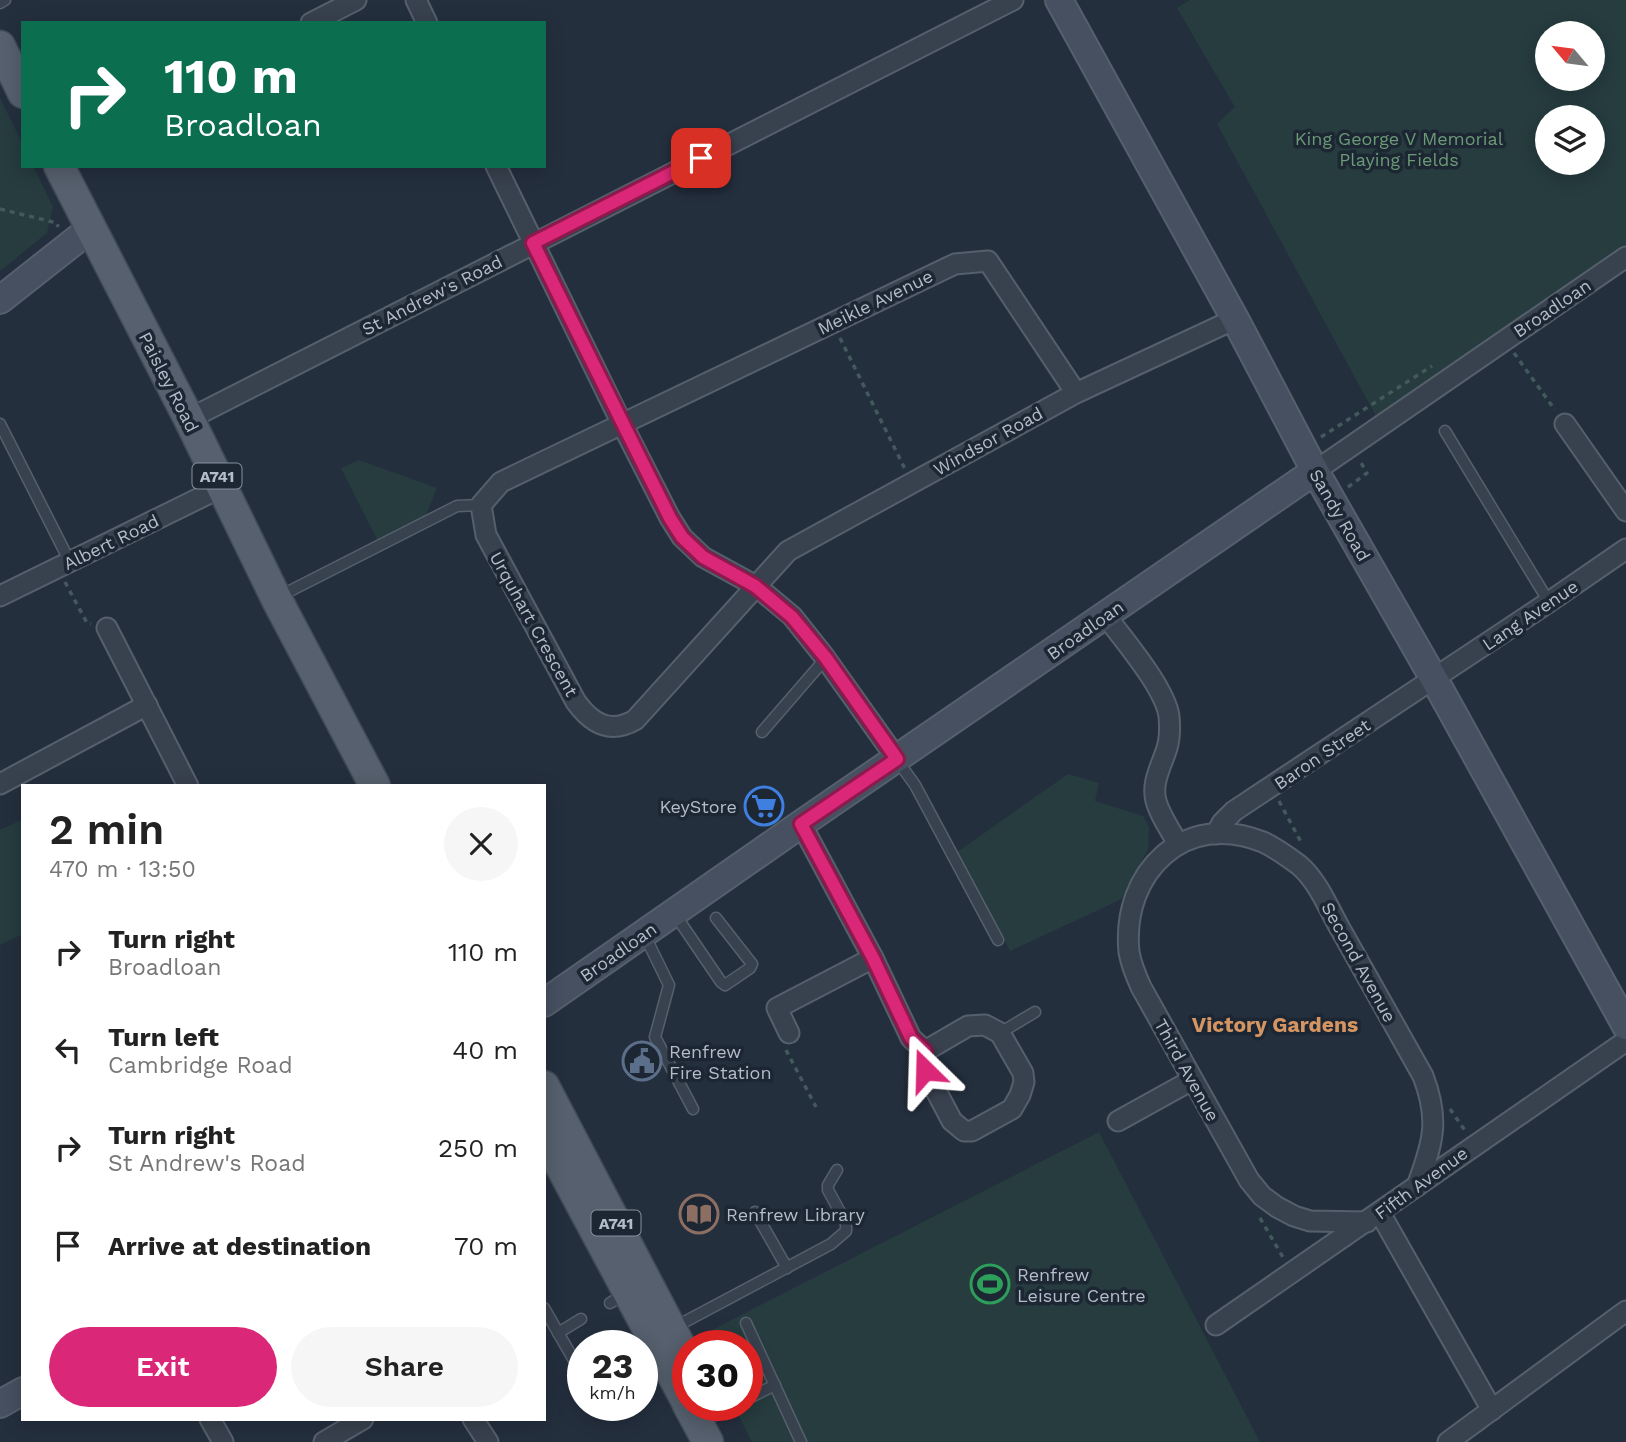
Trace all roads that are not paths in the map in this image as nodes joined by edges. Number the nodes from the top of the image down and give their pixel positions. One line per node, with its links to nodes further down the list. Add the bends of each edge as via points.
1 (5, 0): 6 (lane)
2 (356, 0): 7 (street)
3 (416, 0): 8 (street)
4 (1013, 0): 14 (street, St Andrew's Road)
5 (1059, 0): 17 (main road, Sandy Road)
6 (0, 4)
7 (315, 21)
8 (426, 21)
9 (0, 46): 10 (main road)
10 (21, 89)
11 (60, 168): 13 (main road, Paisley Road / A741)
12 (497, 168): 14 (street)
13 (90, 229): 16 (main road); 19 (main road, Paisley Road / A741)
14 (533, 243): 19 (street, St Andrew's Road); 21 (street)
15 (1626, 257): 24 (street, Broadloan)
16 (0, 300)
17 (1235, 319): 18 (street, Windsor Road); 24 (main road, Sandy Road)
18 (1076, 393): 21 (street, Meikle Avenue, via 988,261 955,264); 30 (street, Windsor Road, via 788,551)
19 (189, 419): 25 (main road, Paisley Road / A741)
20 (0, 424): 29 (lane)
21 (622, 424): 26 (street, via 501,482); 30 (street, via 682,537 703,557)
22 (1566, 424): 27 (street)
23 (1445, 431): 33 (lane)
24 (1315, 471): 34 (main road, Broadloan); 37 (main road, Sandy Road)
25 (222, 487): 29 (street, Albert Road); 32 (main road, Paisley Road / A741)
26 (481, 505): 30 (street, Urquhart Crescent, via 486,536 576,702 595,721 610,727 624,727 635,720); 32 (lane, via 457,506)
27 (1626, 511)
28 (1626, 549): 33 (street, Lang Avenue)
29 (64, 565): 31 (street, Albert Road)
30 (755, 586): 36 (street, via 792,617)
31 (0, 596)
32 (276, 598): 43 (main road, Paisley Road / A741)
33 (1549, 602): 37 (street, Lang Avenue)
34 (1106, 615): 40 (main road, Broadloan); 46 (street, via 1158,688 1169,714 1168,745 1155,790 1161,814)
35 (107, 628): 38 (street)
36 (826, 658): 39 (lane); 40 (street)
37 (1434, 679): 45 (street, Baron Street, via 1234,811); 54 (main road, Sandy Road)
38 (147, 705): 41 (street); 42 (street)
39 (762, 732)
40 (897, 759): 44 (main road, Broadloan); 50 (lane)
41 (0, 784)
42 (187, 784)
43 (373, 784)
44 (801, 824): 47 (main road, Broadloan); 51 (street)
45 (1216, 834): 46 (street, Second Avenue); 65 (street, Second Avenue, via 1264,842 1311,878 1430,1094 1434,1117 1429,1154)
46 (1178, 844): 59 (street, Third Avenue, via 1157,861 1140,885 1130,919 1129,952 1141,987)
47 (674, 913): 48 (lane, via 725,985 752,964); 49 (main road, Broadloan)
48 (716, 918)
49 (644, 934): 52 (main road, Broadloan); 61 (lane, via 669,985 655,1037)
50 (998, 940)
51 (873, 958): 55 (street, via 777,1008); 58 (street, via 911,1038)
52 (546, 1002)
53 (1035, 1012): 56 (lane)
54 (1626, 1026)
55 (789, 1033)
56 (1000, 1033): 58 (street, via 985,1025 968,1026); 58 (street, via 1024,1082 1012,1109 972,1131 952,1121 925,1070)
57 (1626, 1041): 65 (street, Fifth Avenue)
58 (925, 1051)
59 (1192, 1080): 62 (street); 67 (street, Third Avenue, via 1262,1196 1294,1216 1310,1220)
60 (546, 1094): 63 (main road, A741)
61 (693, 1109)
62 (1118, 1121)
63 (559, 1147): 74 (main road, A741); 85 (main road, A741, via 619,1297)
64 (837, 1170): 68 (lane, via 828,1190 846,1231)
65 (1417, 1186): 67 (street, Fifth Avenue)
66 (755, 1212): 68 (lane)
67 (1373, 1218): 73 (street, Fifth Avenue); 81 (street)
68 (787, 1268): 74 (lane)
69 (546, 1311): 75 (lane)
70 (1626, 1311): 81 (street)
71 (580, 1319): 75 (lane)
72 (746, 1323): 77 (lane)
73 (1216, 1325)
74 (671, 1329)
75 (558, 1332): 76 (lane)
76 (567, 1348)
77 (775, 1385): 78 (lane); 89 (lane)
78 (763, 1391)
79 (21, 1392): 80 (main road)
80 (0, 1404)
81 (1492, 1410): 90 (street)
82 (211, 1421): 86 (street)
83 (360, 1421): 87 (street)
84 (474, 1421): 88 (street)
85 (710, 1422)
86 (223, 1442)
87 (324, 1442)
88 (488, 1442)
89 (800, 1442)
90 (1448, 1442)

